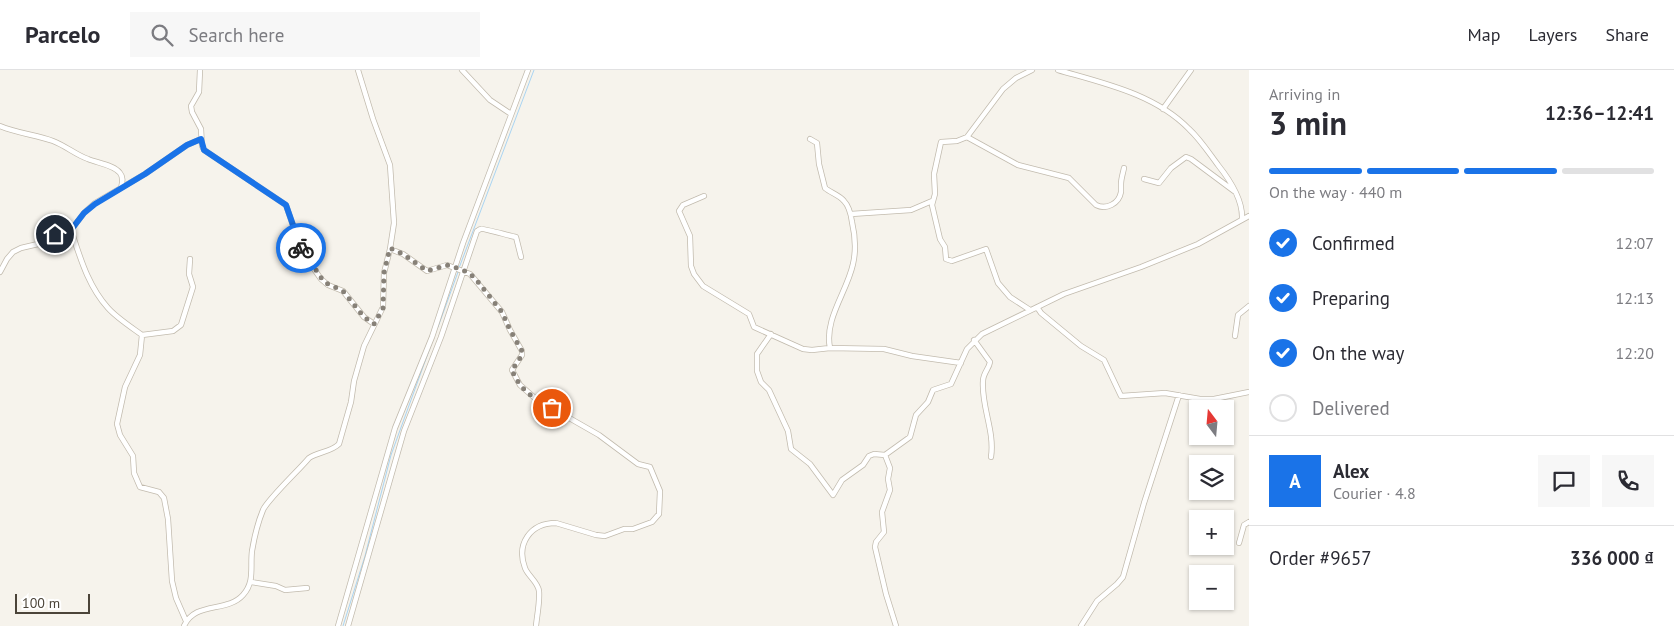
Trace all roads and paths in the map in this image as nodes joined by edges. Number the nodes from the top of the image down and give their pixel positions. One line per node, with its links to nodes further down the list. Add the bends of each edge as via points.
1 (200, 70): 12 (street, via 199,92 191,106 201,129)
2 (358, 70): 26 (street, via 390,165 394,223)
3 (462, 70): 9 (street, via 490,100)
4 (528, 70): 9 (street)
5 (1032, 70): 11 (street, via 1002,89)
6 (1058, 70): 8 (street, via 1139,96)
7 (1191, 70): 8 (street)
8 (1163, 109): 17 (street, via 1192,132 1226,175)
9 (511, 114): 29 (street)
10 (0, 126): 16 (street, via 50,140 79,156 116,169 123,180)
11 (967, 137): 14 (street, via 1018,165 1069,178 1100,207 1112,206 1121,194); 19 (street, via 939,144)
12 (201, 139): 16 (street, via 181,148); 34 (street, via 204,150 286,205 302,252 321,279 343,291)
13 (810, 139): 22 (street, via 817,143 825,188 844,200)
14 (1124, 168)
15 (1144, 179): 17 (street, via 1159,183 1186,157)
16 (121, 189): 25 (street, via 84,213)
17 (1235, 192): 20 (street)
18 (704, 196): 35 (street, via 683,205 678,212 690,236 694,274 704,286 749,314 754,327)
19 (932, 201): 22 (street, via 911,210); 33 (street, via 946,259 952,261 986,249 998,283 1010,297)
20 (1243, 209): 21 (street); 24 (street)
21 (1249, 211)
22 (851, 214): 39 (street, via 854,262 831,323)
23 (1249, 216): 24 (street)
24 (1242, 219): 32 (street, via 1198,244)
25 (71, 230): 30 (street, via 13,252); 36 (street, via 86,273 102,301)
26 (390, 248): 29 (street, via 427,271 444,265); 34 (street, via 384,273 383,308)
27 (521, 257): 29 (street, via 516,237 480,229)
28 (190, 259): 36 (street, via 189,274 193,287 181,325 173,331)
29 (459, 269): 45 (street, via 395,428); 46 (street, via 440,337 404,431); 54 (street, via 474,277 504,315 522,351 512,370 520,385 539,401 599,435 638,464 650,467 659,488 660,513 652,522 631,530 596,536 556,523 542,524 529,533 523,557 527,573 539,590)
30 (0, 272)
31 (1249, 306): 37 (street, via 1238,316)
32 (1037, 307): 33 (street); 42 (street, via 1081,346 1104,360 1121,396 1152,392)
33 (1030, 310): 38 (street)
34 (374, 324): 49 (street, via 354,381 339,444 312,456 264,508 252,551)
35 (771, 334): 39 (street, via 803,349); 43 (street, via 758,354 759,378 769,390 788,431 791,449 813,467 832,495 842,480 871,455)
36 (142, 335): 51 (street, via 138,360 123,392 118,429 132,456 140,487 159,492 164,498 172,581)
37 (1235, 336)
38 (974, 340): 40 (street); 44 (street, via 990,362 983,380 983,396)
39 (830, 348): 40 (street, via 884,349)
40 (961, 363): 43 (street, via 951,384 933,390 928,402 917,412 910,437)
41 (1249, 392): 42 (street, via 1214,399)
42 (1179, 395): 56 (street, via 1123,577 1097,601)
43 (885, 455): 55 (street, via 890,468 890,493 882,512 884,532 875,547)
44 (991, 457)
45 (370, 513): 46 (street); 52 (street)
46 (379, 518): 53 (street)
47 (1249, 522): 48 (street, via 1244,525)
48 (1239, 543)
49 (251, 582): 50 (street, via 285,590); 51 (street, via 238,599 199,611)
50 (307, 588)
51 (185, 623)
52 (338, 626)
53 (348, 626)
54 (536, 626)
55 (896, 626)
56 (1081, 626)

